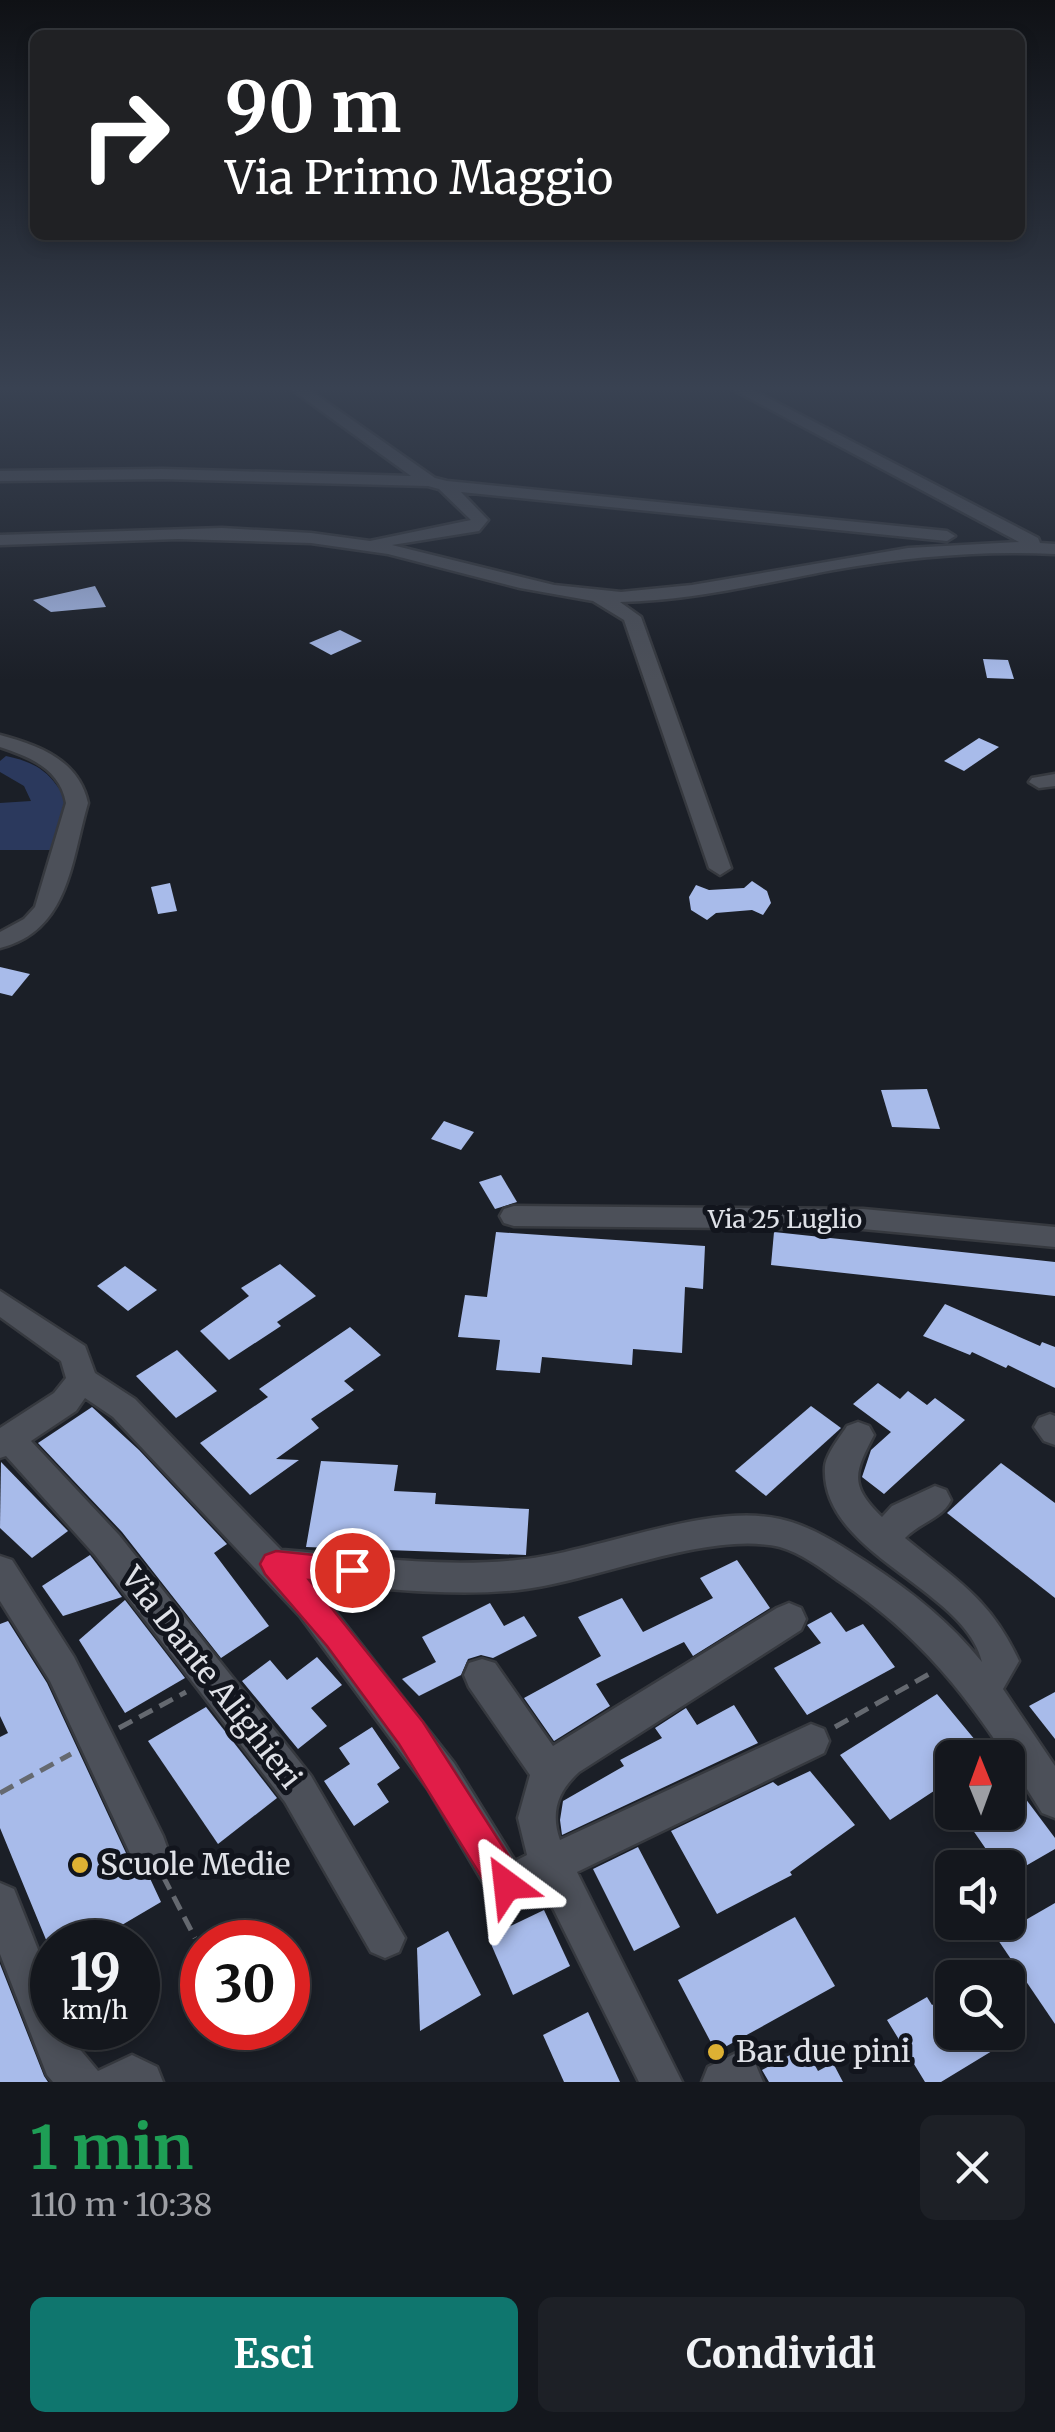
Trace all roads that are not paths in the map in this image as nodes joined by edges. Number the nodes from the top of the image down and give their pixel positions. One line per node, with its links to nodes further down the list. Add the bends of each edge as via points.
1 (440, 486): 5 (street, via 479,517 479,524)
2 (457, 486): 6 (street)
3 (928, 486): 6 (street)
4 (0, 540): 5 (street, via 244,535)
5 (362, 544): 7 (street)
6 (1052, 550): 8 (street, via 909,551)
7 (586, 594): 8 (street); 9 (street)
8 (664, 594): 9 (street)
9 (632, 616): 11 (street)
10 (0, 741): 12 (street, via 50,762 75,787 78,803 46,909)
11 (720, 868)
12 (0, 941)
13 (514, 1216): 14 (street, Via 25 Luglio, via 878,1220)
14 (1055, 1237)
15 (0, 1302): 16 (street, via 74,1354)
16 (82, 1380): 18 (street, via 65,1402); 21 (street, via 124,1408)
17 (858, 1436): 20 (street, via 840,1456 839,1476 853,1512)
18 (5, 1442): 32 (street, Via Dante Alighieri, via 121,1563 298,1789)
19 (936, 1500): 20 (street, via 904,1516)
20 (884, 1539): 24 (street, via 941,1584 996,1641 999,1668)
21 (276, 1564): 24 (street, via 499,1576 684,1538 778,1532 808,1542 893,1598); 30 (street, via 411,1733 507,1885)
22 (0, 1572): 29 (street, via 62,1669)
23 (790, 1619): 27 (street)
24 (967, 1672): 28 (street)
25 (482, 1675): 27 (street)
26 (812, 1740): 30 (street)
27 (550, 1773): 30 (street, via 536,1818)
28 (1055, 1800)
29 (150, 1850)
30 (552, 1865): 34 (street)
31 (0, 1903): 33 (street, via 62,2060)
32 (385, 1938)
33 (113, 2082)
34 (661, 2082)
35 (723, 2082): 36 (street, via 738,2074)
36 (742, 2082)

